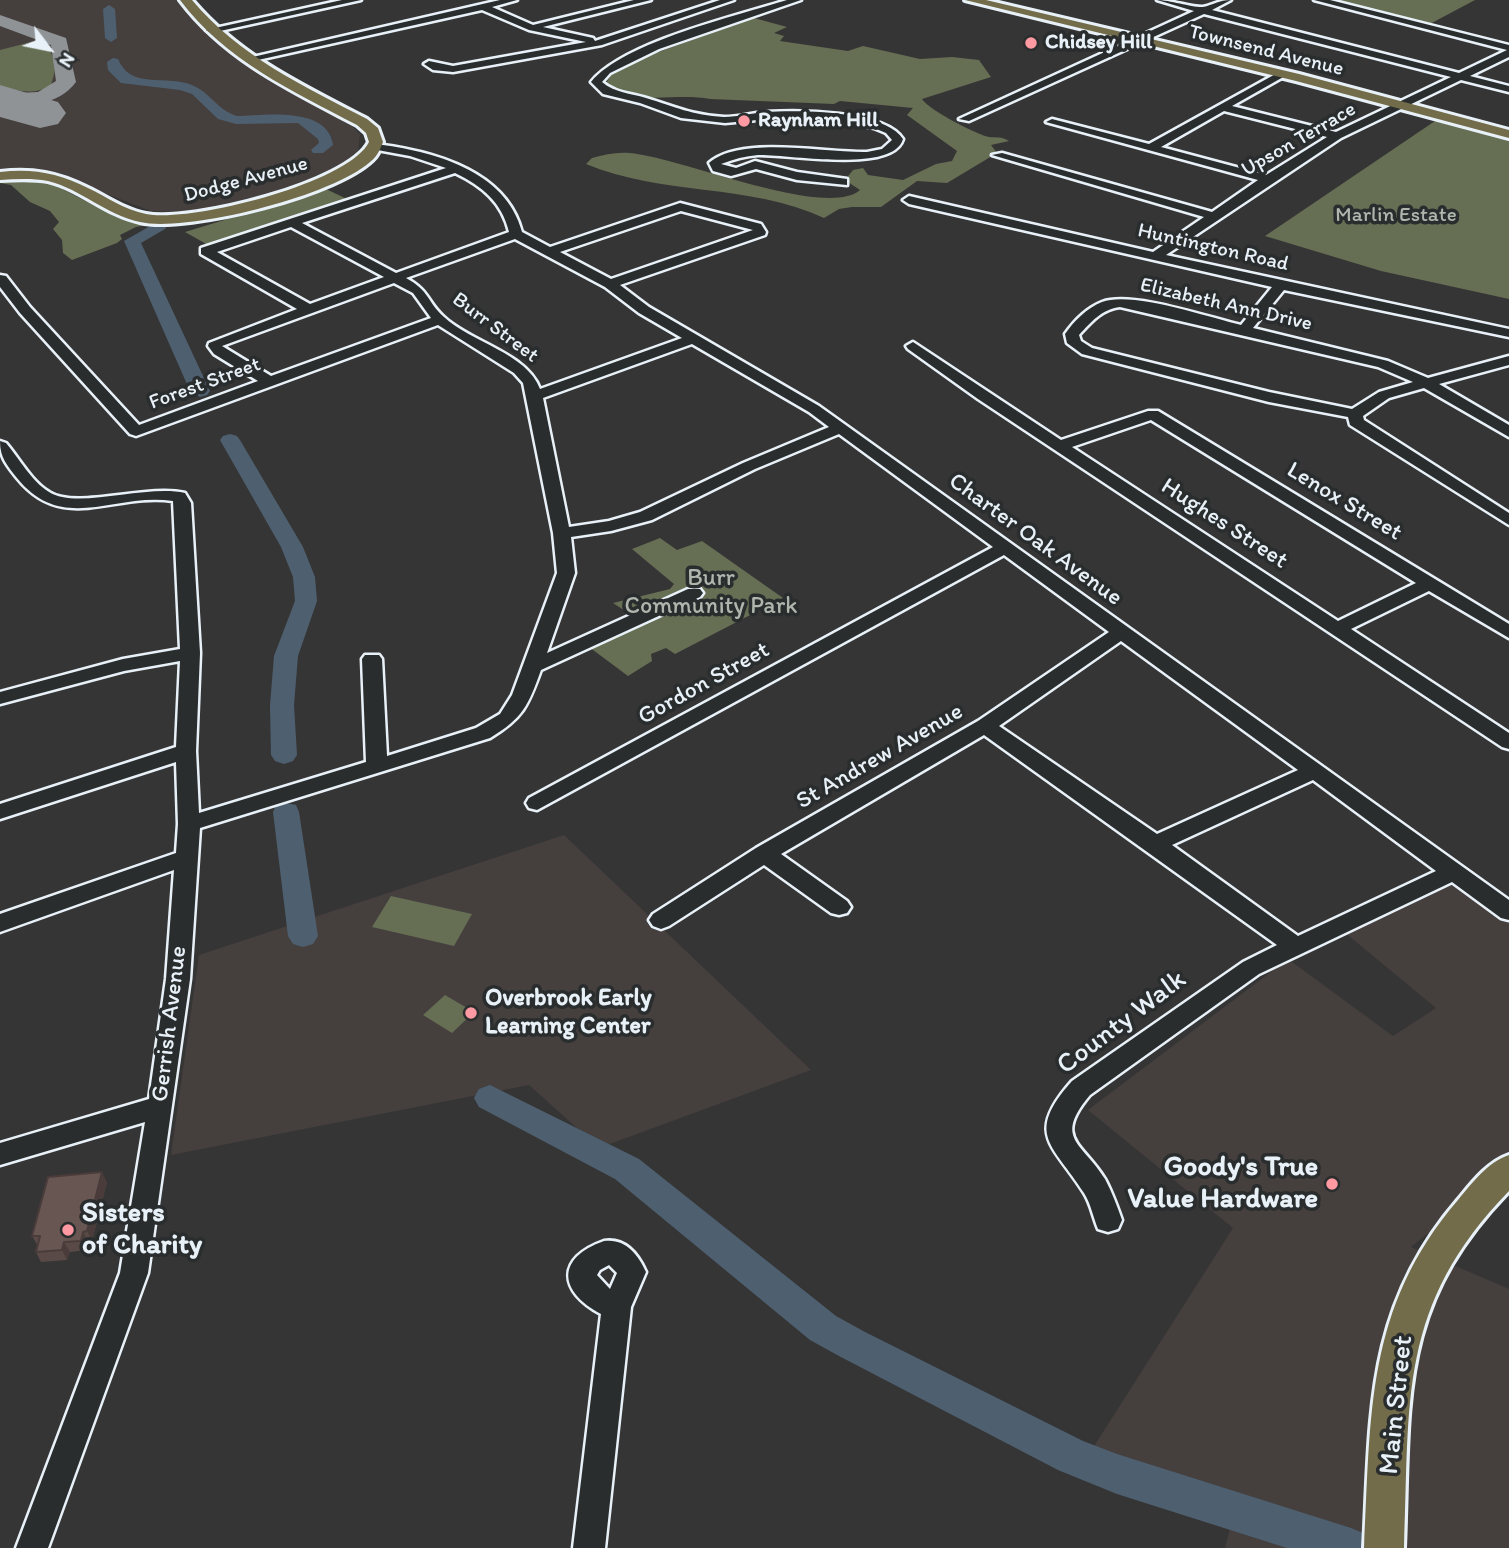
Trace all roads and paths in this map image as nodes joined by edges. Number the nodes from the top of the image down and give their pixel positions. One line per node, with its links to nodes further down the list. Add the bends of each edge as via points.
1 (187, 0): 16 (main road)
2 (356, 0): 12 (street)
3 (466, 0): 13 (street)
4 (512, 0): 13 (street)
5 (646, 0): 15 (street)
6 (729, 0): 18 (street)
7 (796, 0): 33 (street, via 649,50 597,79 597,85 607,92 643,100 671,113 725,120 817,117 876,124 898,141 887,153 874,157)
8 (971, 0): 17 (main road, Townsend Avenue)
9 (1162, 0): 14 (street)
10 (1226, 0): 14 (street)
11 (1319, 0): 19 (street)
12 (334, 2): 16 (street)
13 (483, 7): 15 (street); 20 (street)
14 (1203, 10): 17 (street); 23 (street)
15 (532, 28): 18 (street)
16 (211, 30): 20 (main road)
17 (1138, 40): 22 (main road, Townsend Avenue); 27 (street)
18 (598, 43): 21 (street, via 453,69)
19 (1509, 51): 23 (street, Upson Terrace)
20 (249, 60): 31 (main road, via 362,122 373,131)
21 (429, 64)
22 (1281, 74): 25 (main road, Townsend Avenue); 26 (street)
23 (1462, 76): 24 (street); 25 (street, Upson Terrace)
24 (1509, 89)
25 (1402, 105): 29 (main road, Townsend Avenue); 30 (street, Upson Terrace)
26 (1223, 107): 30 (street); 32 (street)
27 (965, 119)
28 (1052, 122): 32 (street)
29 (1509, 134)
30 (1337, 136): 38 (street, Upson Terrace)
31 (376, 147): 36 (street, via 421,153); 37 (main road, Dodge Avenue, via 340,175 189,219 135,217 47,176)
32 (1151, 148): 38 (street)
33 (769, 152): 35 (street); 35 (street, via 728,156 717,160 715,166 733,173)
34 (998, 155): 41 (street)
35 (755, 165): 39 (street)
36 (455, 169): 42 (street); 43 (street, via 496,194 511,215)
37 (0, 176)
38 (1268, 179): 41 (street, Upson Terrace)
39 (843, 183)
40 (909, 200): 45 (street, Huntington Road)
41 (1214, 216): 45 (street, Upson Terrace)
42 (290, 222): 46 (street); 50 (street, via 206,251)
43 (516, 234): 44 (street, Charter Oak Avenue); 46 (street, Burr Street)
44 (548, 251): 48 (street, Charter Oak Avenue); 48 (street, via 680,207 757,227 760,232)
45 (1155, 256): 49 (street, Huntington Road)
46 (395, 278): 50 (street); 51 (street, Burr Street, via 418,290)
47 (1, 279): 57 (street, Forest Street, via 136,431)
48 (610, 284): 54 (street, Charter Oak Avenue)
49 (1281, 285): 52 (street); 53 (street, Huntington Road)
50 (306, 308): 57 (street, via 216,343 216,349)
51 (439, 320): 57 (street, Forest Street); 59 (street, Burr Street, via 514,365)
52 (1244, 331): 58 (street, Elizabeth Ann Drive, via 1384,364); 60 (street, Elizabeth Ann Drive, via 1114,302 1095,309 1071,337 1087,351)
53 (1509, 333)
54 (693, 339): 59 (street); 61 (street, Charter Oak Avenue)
55 (913, 346): 64 (street, Hughes Street)
56 (1509, 360): 58 (street)
57 (270, 382)
58 (1426, 384): 60 (street, via 1384,395); 62 (street, Elizabeth Ann Drive)
59 (535, 396): 66 (street, Burr Street)
60 (1355, 414): 65 (street, via 1356,422)
61 (840, 428): 66 (street, via 646,516); 67 (street, Charter Oak Avenue)
62 (1509, 432)
63 (0, 446): 73 (street, Gerrish Avenue, via 44,497 78,503 164,493 179,497 183,503)
64 (1061, 446): 68 (street, Lenox Street, via 1153,414); 70 (street, Hughes Street)
65 (1509, 520)
66 (562, 533): 75 (street, Burr Street, via 564,584)
67 (1005, 548): 71 (street, Charter Oak Avenue); 82 (street, Gordon Street)
68 (1430, 583): 70 (street); 72 (street, Lenox Street)
69 (694, 593): 75 (street)
70 (1338, 628): 78 (street, Hughes Street)
71 (1121, 632): 77 (street, St Andrew Avenue); 81 (street, Charter Oak Avenue)
72 (1509, 632)
73 (190, 653): 76 (street, via 123,665); 79 (street, Gerrish Avenue)
74 (372, 659): 80 (street)
75 (532, 667): 80 (street, Burr Street, via 522,695 502,723)
76 (0, 698)
77 (985, 726): 85 (street); 86 (street, St Andrew Avenue)
78 (1509, 742)
79 (186, 751): 83 (street); 84 (street, Gerrish Avenue)
80 (377, 765): 84 (street, Burr Street)
81 (1315, 771): 85 (street); 88 (street, Charter Oak Avenue)
82 (537, 803)
83 (0, 812)
84 (189, 824): 87 (street, Gerrish Avenue)
85 (1155, 844): 93 (street)
86 (764, 854): 89 (street); 91 (street, St Andrew Avenue)
87 (186, 858): 92 (street); 94 (street, Gerrish Avenue)
88 (1454, 872): 90 (street, Charter Oak Avenue); 93 (street, County Walk)
89 (839, 907)
90 (1509, 912)
91 (661, 920)
92 (0, 923)
93 (1293, 945): 97 (street, County Walk, via 1251,968 1069,1100 1060,1115 1060,1144 1096,1187)
94 (161, 1106): 95 (street); 99 (street, Gerrish Avenue, via 134,1273)
95 (0, 1154)
96 (1509, 1169): 101 (main road, Main Street, via 1450,1234 1419,1286 1406,1321 1394,1386)
97 (1108, 1220)
98 (616, 1307): 100 (street)
99 (32, 1548)
100 (589, 1548)
101 (1384, 1548)

